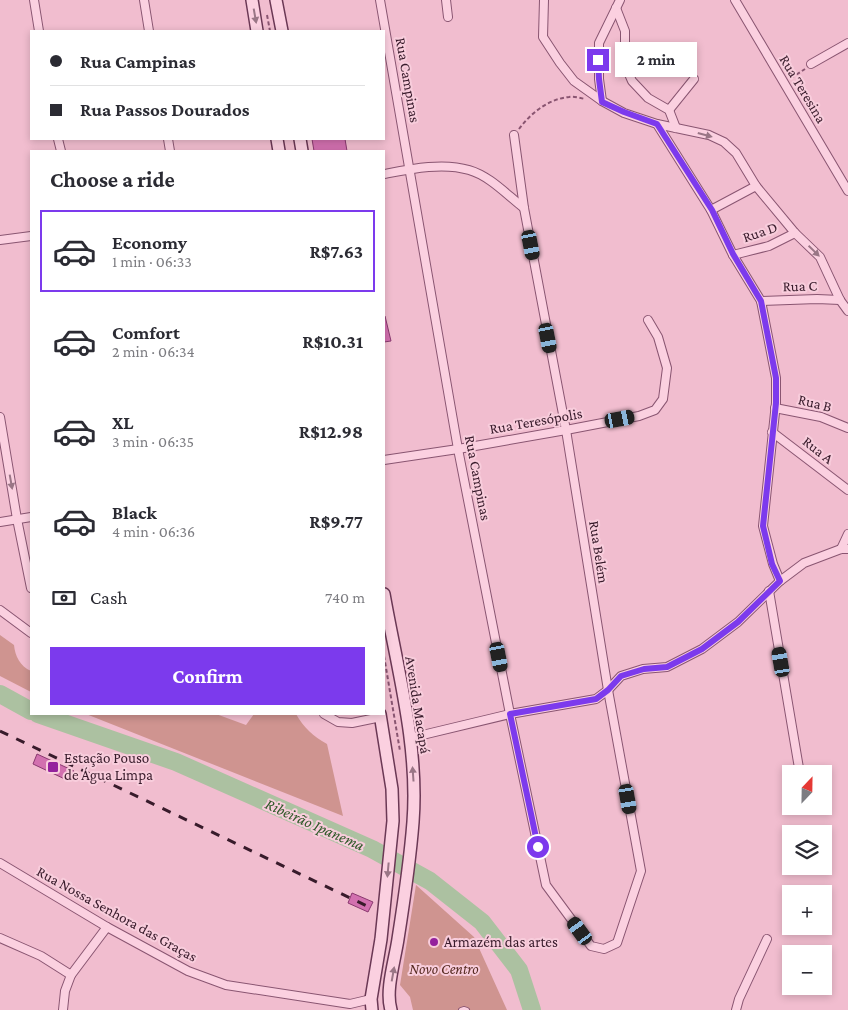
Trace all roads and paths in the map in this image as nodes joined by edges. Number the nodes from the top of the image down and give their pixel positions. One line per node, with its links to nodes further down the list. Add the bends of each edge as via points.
1 (34, 0): 11 (street)
2 (144, 0): 12 (street)
3 (252, 0): 13 (main road, one-way to 13)
4 (276, 0): 14 (main road)
5 (380, 0): 25 (street, Rua Campinas)
6 (446, 0): 10 (street)
7 (544, 0): 20 (street, via 543,37 574,81)
8 (736, 0): 18 (street, Rua Teresina)
9 (618, 4): 20 (street, via 599,43); 21 (street, via 626,31 625,65 632,81 648,98)
10 (448, 17)
11 (39, 30)
12 (149, 30)
13 (258, 30)
14 (282, 30)
15 (848, 43): 16 (street)
16 (811, 64): 18 (path)
17 (694, 79): 21 (street)
18 (783, 83): 28 (street, Rua Teresina)
19 (586, 99): 24 (path, via 569,97 545,104 526,119)
20 (602, 102): 22 (street)
21 (669, 110): 23 (street)
22 (657, 124): 23 (street); 30 (street)
23 (676, 128): 27 (street, one-way to 27, via 724,142 736,153)
24 (514, 135): 29 (street, Rua Belém)
25 (409, 169): 26 (street); 29 (street, via 448,167 470,170); 44 (street, Rua Campinas)
26 (385, 174)
27 (756, 186): 30 (street); 31 (street)
28 (848, 191)
29 (524, 208): 42 (street, Rua Belém)
30 (712, 210): 34 (street)
31 (795, 233): 34 (street, Rua D, via 769,246); 35 (street, one-way to 35, via 820,257)
32 (30, 236): 33 (street)
33 (0, 240)
34 (733, 254): 36 (street)
35 (840, 300): 36 (street, Rua C); 37 (street)
36 (761, 301): 39 (street, via 776,378)
37 (848, 311)
38 (648, 320): 42 (street, Rua Teresópolis, via 658,337 667,368 663,399 655,410)
39 (774, 408): 41 (street, Rua B, via 820,417); 43 (street)
40 (0, 417): 48 (street, one-way to 48)
41 (848, 428)
42 (566, 430): 44 (street, Rua Teresópolis); 59 (street, Rua Belém)
43 (772, 432): 46 (street, Rua A); 52 (street, via 763,526 772,564)
44 (458, 449): 45 (street, Rua Teresópolis); 60 (street, Rua Campinas)
45 (385, 460)
46 (848, 490)
47 (30, 517): 48 (street)
48 (17, 519): 49 (street); 53 (street)
49 (0, 522)
50 (848, 534): 51 (street)
51 (845, 549): 52 (street, via 804,563)
52 (780, 581): 54 (street)
53 (30, 583)
54 (769, 592): 59 (street, via 738,622 702,649 667,667 621,676); 65 (street)
55 (385, 600): 63 (main road, Avenida Macapá)
56 (0, 610): 57 (street)
57 (30, 632)
58 (385, 662): 64 (path)
59 (608, 690): 60 (street, via 596,699); 70 (street, Rua Belém, via 641,871 617,944 604,949)
60 (510, 714): 63 (street); 70 (street, Rua Campinas, via 546,885)
61 (326, 715): 62 (street, via 338,722 352,723)
62 (381, 715): 72 (main road, one-way to 72, via 392,789 392,822 381,939)
63 (410, 738): 73 (main road, Avenida Macapá, one-way to 63, via 413,823)
64 (400, 754)
65 (798, 765)
66 (0, 863): 67 (street, Rua Nossa Senhora das Graças)
67 (107, 927): 71 (street); 72 (street, Rua Nossa Senhora das Graças, via 188,971 226,984)
68 (0, 938): 71 (street, via 41,956)
69 (767, 939): 77 (street, via 738,999)
70 (591, 946)
71 (71, 976): 74 (street)
72 (370, 1006)
73 (388, 1008)
74 (63, 1010)
75 (461, 1010): 76 (lane)
76 (467, 1010)
77 (736, 1010)

